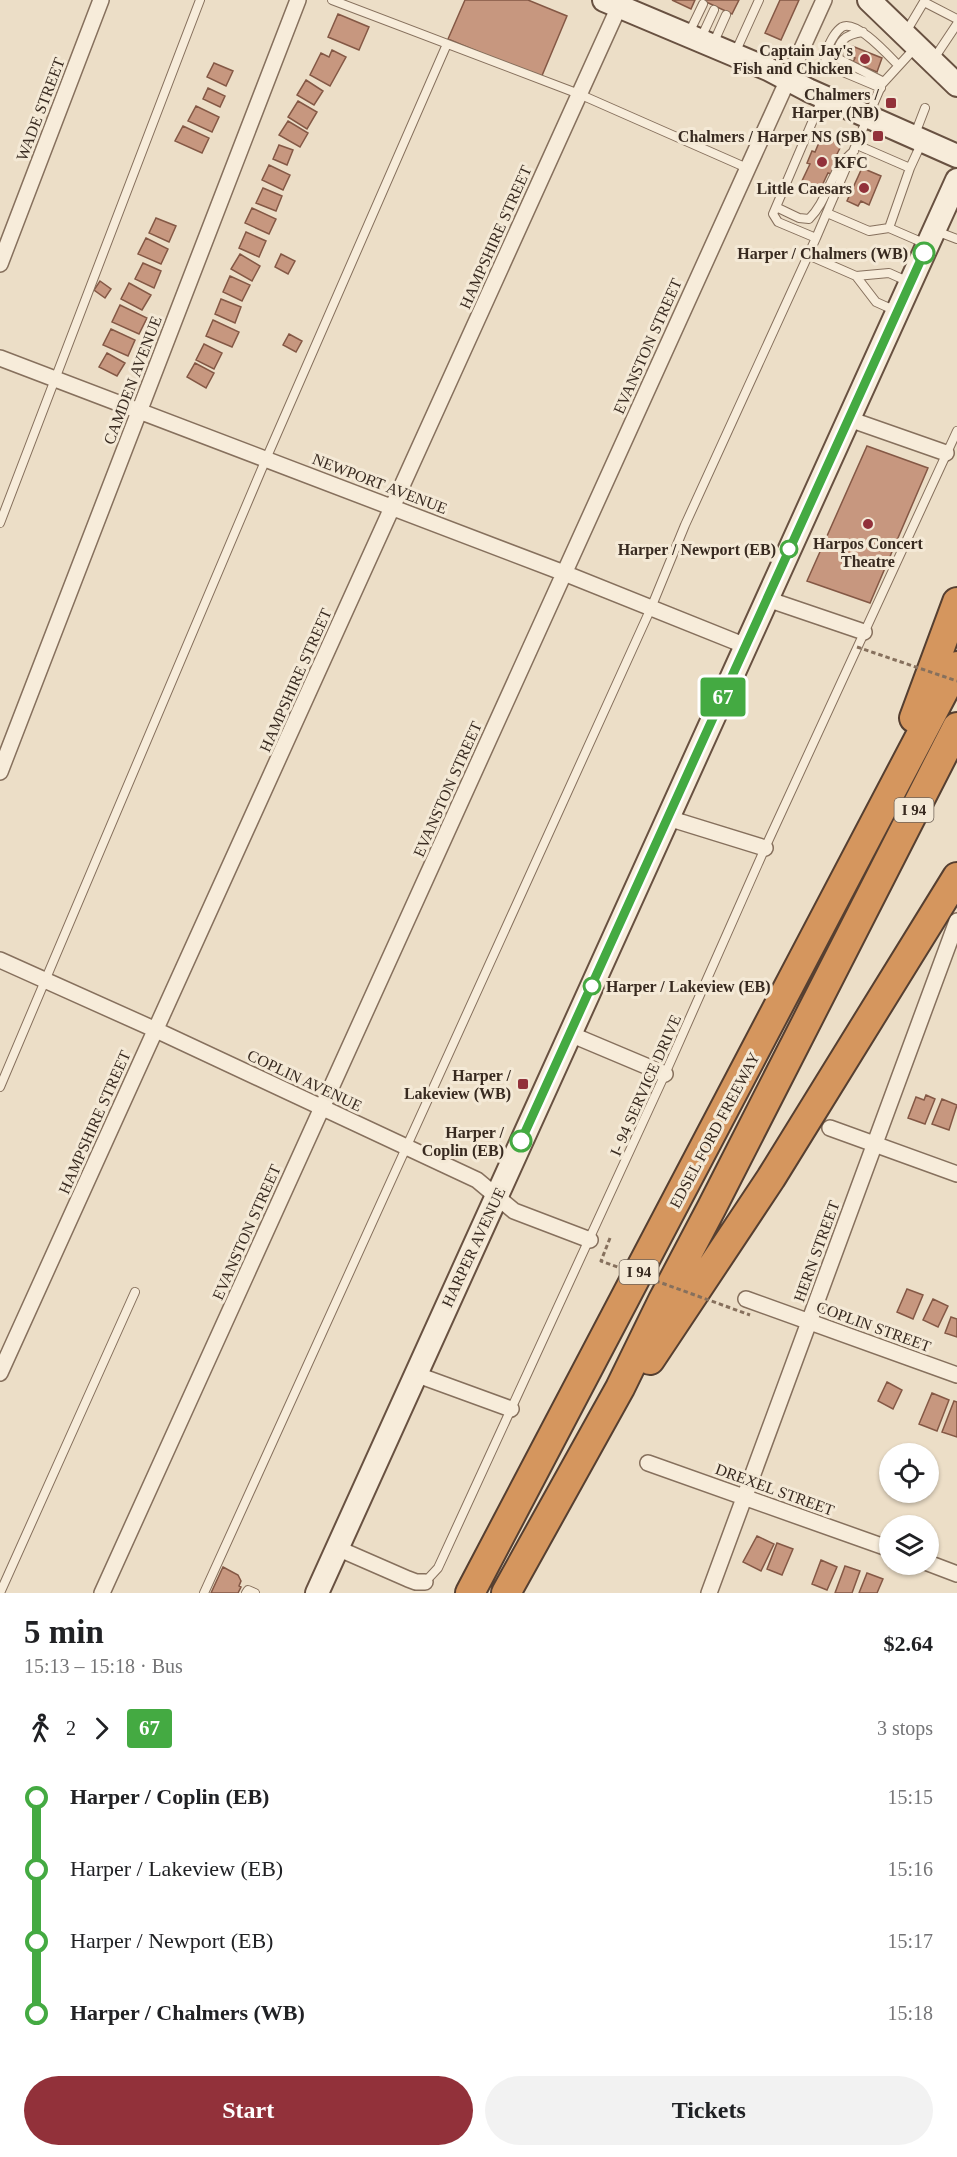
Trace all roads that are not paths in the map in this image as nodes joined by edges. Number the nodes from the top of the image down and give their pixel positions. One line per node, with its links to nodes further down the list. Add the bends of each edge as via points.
1 (102, 0): 41 (street, WADE STREET)
2 (200, 0): 46 (lane)
3 (298, 0): 47 (street, CAMDEN AVENUE)
4 (332, 0): 17 (lane)
5 (759, 0): 19 (lane)
6 (824, 0): 21 (street, EVANSTON STREET)
7 (869, 0): 18 (main road)
8 (924, 1): 13 (lane); 18 (lane)
9 (615, 2): 16 (main road); 24 (street, HAMPSHIRE STREET)
10 (703, 4): 16 (lane)
11 (714, 10): 16 (lane)
12 (726, 15): 16 (lane)
13 (957, 18)
14 (957, 24): 18 (lane)
15 (863, 32): 20 (lane); 22 (lane, via 852,33 840,43 839,59); 22 (lane, via 849,25 842,27 825,59 831,67)
16 (700, 41): 19 (main road)
17 (447, 44): 24 (lane); 51 (lane)
18 (918, 47): 20 (lane); 23 (main road)
19 (734, 55): 21 (main road)
20 (898, 65): 22 (lane)
21 (788, 79): 25 (main road); 31 (street, EVANSTON STREET)
22 (883, 85): 27 (lane)
23 (957, 85)
24 (579, 94): 31 (lane); 52 (street, HAMPSHIRE STREET)
25 (823, 97): 27 (main road); 34 (lane)
26 (925, 108): 28 (lane)
27 (870, 117): 28 (main road); 29 (lane)
28 (919, 139): 30 (main road); 32 (lane)
29 (856, 147): 32 (lane); 34 (lane, via 839,165 817,211 809,219); 35 (lane)
30 (957, 156)
31 (747, 168): 54 (street, EVANSTON STREET)
32 (910, 168): 36 (lane)
33 (957, 180): 37 (main road, HARPER AVENUE)
34 (776, 207): 38 (lane, via 773,214 778,222)
35 (827, 213): 36 (lane, via 868,231); 38 (lane)
36 (890, 228): 37 (lane)
37 (931, 237): 39 (lane); 43 (main road, HARPER AVENUE)
38 (816, 238): 40 (lane)
39 (957, 239)
40 (808, 255): 42 (lane); 57 (lane)
41 (0, 264)
42 (856, 276): 43 (lane, via 889,273); 44 (lane, via 876,302)
43 (911, 282): 44 (main road, HARPER AVENUE)
44 (897, 311): 48 (main road, HARPER AVENUE)
45 (0, 358): 46 (street, NEWPORT AVENUE)
46 (56, 379): 47 (street, NEWPORT AVENUE); 53 (lane)
47 (140, 410): 51 (street, NEWPORT AVENUE); 62 (street, CAMDEN AVENUE)
48 (849, 419): 50 (street); 55 (main road, HARPER AVENUE)
49 (957, 431): 50 (lane, I- 94 SERVICE DRIVE)
50 (946, 453): 58 (lane, I- 94 SERVICE DRIVE)
51 (266, 459): 52 (street, NEWPORT AVENUE); 69 (lane)
52 (393, 507): 54 (street, NEWPORT AVENUE); 70 (street, HAMPSHIRE STREET)
53 (0, 523)
54 (564, 573): 57 (street, NEWPORT AVENUE); 74 (street, EVANSTON STREET)
55 (767, 599): 58 (street); 59 (main road, HARPER AVENUE)
56 (957, 602): 63 (highway, via 918,705)
57 (651, 608): 59 (street, NEWPORT AVENUE); 77 (lane)
58 (864, 632): 65 (lane, I- 94 SERVICE DRIVE)
59 (746, 645): 64 (main road, HARPER AVENUE)
60 (957, 666): 63 (highway, EDSEL FORD FREEWAY / I 94)
61 (957, 727): 88 (highway, EDSEL FORD FREEWAY / I 94)
62 (0, 772)
63 (897, 783): 102 (highway, EDSEL FORD FREEWAY / I 94)
64 (668, 818): 65 (street); 71 (main road, HARPER AVENUE)
65 (765, 848): 72 (lane, I- 94 SERVICE DRIVE)
66 (957, 878): 88 (highway, via 771,1178)
67 (957, 921): 76 (street, HERN STREET)
68 (0, 960): 69 (street, COPLIN AVENUE)
69 (45, 981): 70 (street, COPLIN AVENUE); 73 (lane)
70 (156, 1030): 74 (street, COPLIN AVENUE); 84 (street, HAMPSHIRE STREET)
71 (570, 1034): 72 (street); 79 (main road, HARPER AVENUE)
72 (665, 1074): 80 (lane, I- 94 SERVICE DRIVE)
73 (0, 1087)
74 (322, 1108): 77 (street, COPLIN AVENUE); 97 (street, EVANSTON STREET)
75 (830, 1128): 76 (street)
76 (875, 1144): 78 (street); 83 (street, HERN STREET)
77 (407, 1149): 79 (street, COPLIN AVENUE, via 477,1180); 98 (lane)
78 (957, 1173)
79 (496, 1196): 80 (street, COPLIN AVENUE, via 514,1211); 85 (main road, HARPER AVENUE)
80 (590, 1240): 87 (lane, I- 94 SERVICE DRIVE)
81 (135, 1292): 96 (lane)
82 (746, 1299): 83 (street, COPLIN STREET)
83 (809, 1322): 86 (street, COPLIN STREET); 90 (street, HERN STREET)
84 (0, 1373)
85 (415, 1374): 87 (street); 92 (main road, HARPER AVENUE)
86 (957, 1375)
87 (511, 1409): 95 (lane, I- 94 SERVICE DRIVE, via 438,1568)
88 (588, 1448): 103 (highway, EDSEL FORD FREEWAY / I 94)
89 (648, 1463): 90 (street, DREXEL STREET)
90 (744, 1497): 91 (street, DREXEL STREET); 104 (street, HERN STREET)
91 (879, 1545)
92 (337, 1548): 95 (street, via 408,1579); 101 (main road, HARPER AVENUE)
93 (939, 1567): 94 (street)
94 (957, 1574)
95 (425, 1582)
96 (0, 1593)
97 (102, 1593)
98 (204, 1593)
99 (246, 1593): 100 (lane)
100 (255, 1593)
101 (317, 1593)
102 (470, 1593)
103 (506, 1593)
104 (709, 1593)

